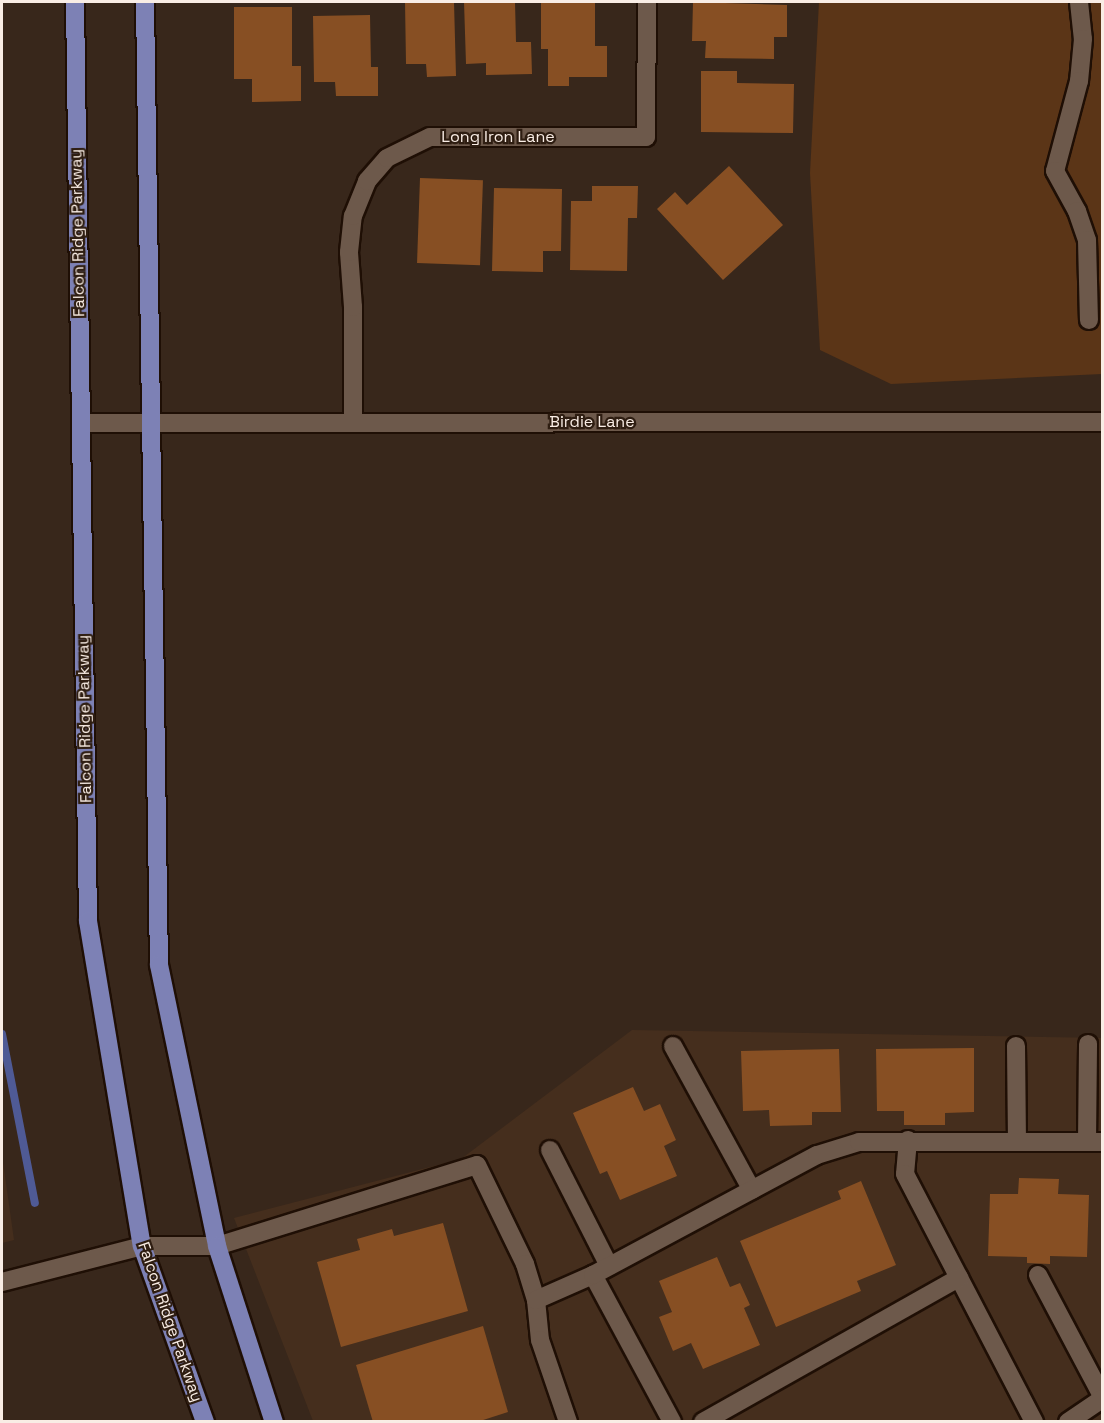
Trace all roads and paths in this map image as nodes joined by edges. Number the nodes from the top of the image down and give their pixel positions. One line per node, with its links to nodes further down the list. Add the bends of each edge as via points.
1 (75, 2): 8 (main road, Falcon Ridge Parkway)
2 (145, 2): 9 (main road)
3 (647, 2): 6 (street, Long Iron Lane, via 646,137 430,137 387,158 367,181 353,216 349,252)
4 (1079, 2): 5 (street, via 1083,39 1079,81 1055,171 1077,211 1087,240)
5 (1089, 320)
6 (353, 422): 7 (street, Birdie Lane); 9 (street, Birdie Lane)
7 (1102, 422)
8 (81, 423): 9 (street, Birdie Lane); 18 (main road, Falcon Ridge Parkway, via 88,921)
9 (151, 423): 19 (main road, via 159,964)
10 (1088, 1044): 15 (street)
11 (673, 1046): 17 (street)
12 (1016, 1046): 14 (street)
13 (908, 1140): 14 (street); 17 (street, via 860,1142 817,1155); 22 (street, via 905,1174)
14 (1017, 1141): 15 (street)
15 (1095, 1142)
16 (550, 1150): 20 (street)
17 (752, 1190): 20 (street)
18 (142, 1246): 19 (street); 23 (street); 26 (main road, Falcon Ridge Parkway)
19 (217, 1246): 24 (street, via 477,1165 525,1264); 27 (main road)
20 (601, 1270): 24 (street); 29 (street)
21 (1038, 1275): 25 (street)
22 (959, 1278): 30 (street); 31 (street)
23 (2, 1282)
24 (536, 1300): 28 (street, via 540,1340)
25 (1102, 1397): 32 (street)
26 (205, 1422)
27 (274, 1422)
28 (568, 1422)
29 (672, 1422)
30 (703, 1422)
31 (1034, 1422)
32 (1068, 1422)

